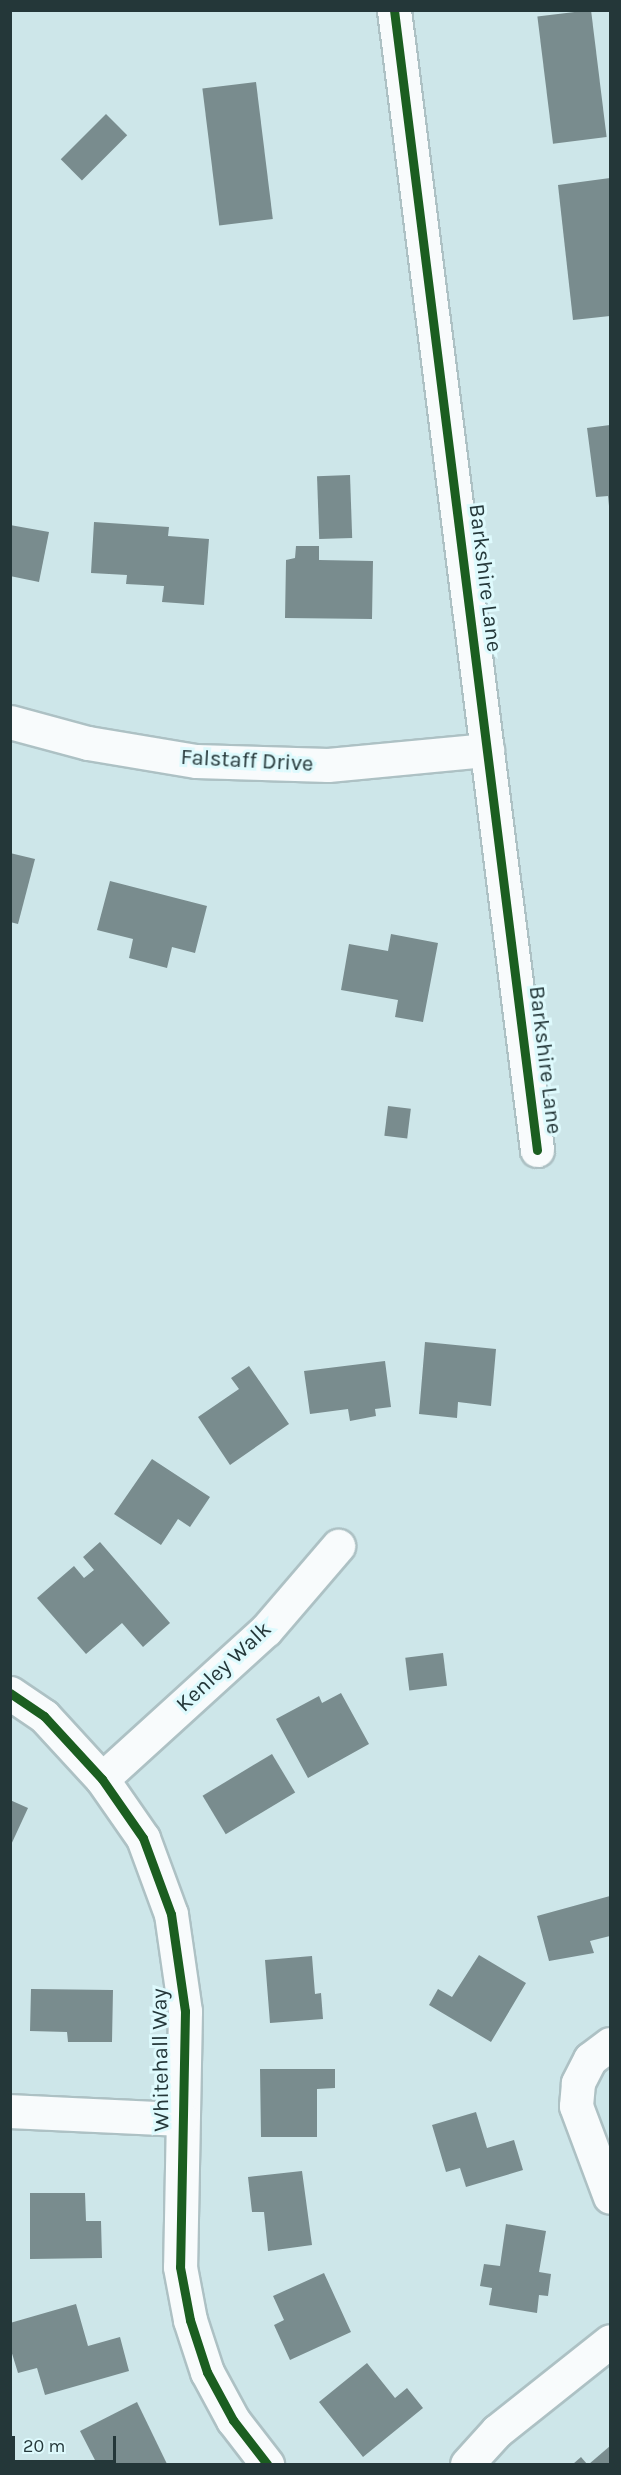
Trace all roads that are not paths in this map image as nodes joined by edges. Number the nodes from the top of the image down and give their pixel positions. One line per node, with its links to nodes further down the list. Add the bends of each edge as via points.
1 (394, 10): 3 (street, Barkshire Lane)
2 (10, 722): 3 (street, Falstaff Drive, via 88,743 196,761 328,765)
3 (487, 750): 4 (street, Barkshire Lane)
4 (537, 1150)
5 (338, 1546): 7 (street, Kenley Walk, via 266,1630)
6 (10, 1693): 7 (street, Whitehall Way, via 44,1716)
7 (102, 1779): 10 (street, Whitehall Way, via 143,1838 171,1914 184,2011)
8 (610, 2044): 11 (street, via 590,2059 578,2083 576,2106)
9 (10, 2111): 10 (street, Whitehall Way)
10 (182, 2120): 13 (street, Whitehall Way, via 180,2267 190,2320 207,2372 233,2420)
11 (610, 2197)
12 (610, 2341): 14 (street, via 497,2431)
13 (267, 2464)
14 (466, 2464)

